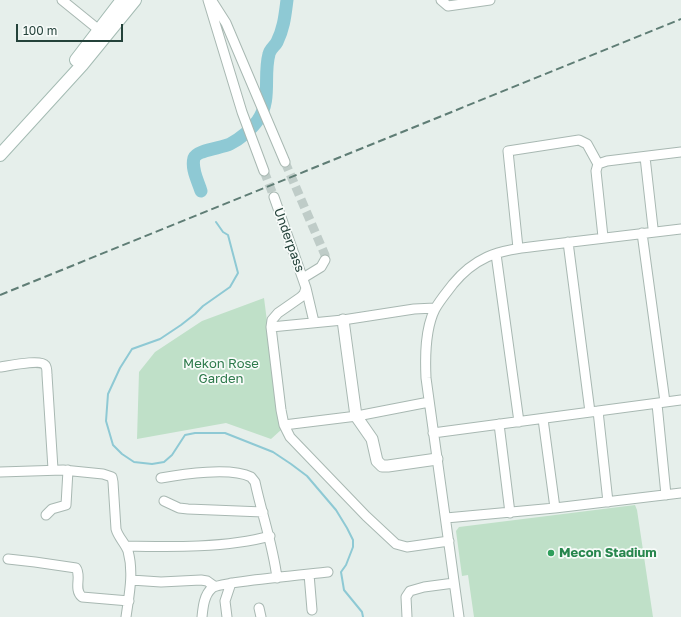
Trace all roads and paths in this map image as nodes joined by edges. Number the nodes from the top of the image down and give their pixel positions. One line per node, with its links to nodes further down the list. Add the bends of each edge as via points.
1 (62, 0): 7 (street)
2 (122, 0): 7 (main road)
3 (135, 0): 10 (main road, via 82,66)
4 (210, 0): 12 (street, via 226,23); 14 (street, via 242,112)
5 (441, 0): 6 (street, via 448,6)
6 (490, 0)
7 (99, 30): 8 (main road, via 77,59)
8 (0, 144)
9 (681, 152): 11 (street)
10 (0, 155)
11 (645, 157): 13 (street); 16 (street)
12 (284, 162)
13 (598, 164): 19 (street, via 596,171); 21 (street, via 587,144 579,140 508,151)
14 (264, 171)
15 (274, 197): 24 (street, Underpass)
16 (653, 228)
17 (681, 229): 18 (street)
18 (642, 234): 19 (street); 33 (street)
19 (604, 238): 20 (street)
20 (568, 242): 21 (street); 34 (street)
21 (518, 248): 22 (street)
22 (496, 254): 26 (street, via 467,269 449,288); 37 (street)
23 (325, 260): 24 (street, Underpass, via 321,267)
24 (303, 278): 25 (street)
25 (306, 288): 28 (street); 29 (street, via 304,294 275,316)
26 (436, 308): 27 (street); 32 (street, via 429,329 425,362)
27 (343, 320): 28 (street); 35 (street)
28 (314, 322): 29 (street)
29 (270, 327): 39 (street)
30 (0, 367): 42 (street, via 36,362 45,365)
31 (681, 400): 33 (street)
32 (429, 402): 35 (street); 40 (street)
33 (661, 403): 34 (street); 47 (street)
34 (594, 412): 36 (street); 49 (street)
35 (356, 416): 39 (street); 41 (street, via 372,439 377,461 382,466)
36 (543, 419): 37 (street); 50 (street)
37 (519, 422): 38 (street)
38 (499, 424): 40 (street); 52 (street)
39 (284, 425): 56 (street, via 299,447 396,544 407,548)
40 (433, 433): 41 (street)
41 (437, 459): 54 (street)
42 (53, 470): 43 (street); 44 (street)
43 (68, 470): 53 (street, via 66,505 52,509); 57 (street, via 112,477 116,529)
44 (0, 472)
45 (161, 478): 51 (street, via 223,472 248,475 253,479)
46 (681, 493): 47 (street)
47 (666, 495): 49 (street)
48 (164, 502): 51 (street, via 188,509)
49 (608, 502): 50 (street)
50 (555, 508): 52 (street)
51 (262, 512): 55 (street)
52 (510, 513): 54 (street)
53 (46, 515)
54 (446, 518): 56 (street)
55 (270, 536): 57 (street, via 211,544); 61 (street)
56 (449, 541): 64 (street)
57 (126, 546): 62 (street, via 130,559)
58 (8, 559): 66 (street, via 76,568 78,591 82,597)
59 (328, 572): 60 (street)
60 (309, 574): 61 (street); 67 (street)
61 (277, 578): 63 (street)
62 (131, 580): 65 (street, via 201,580); 66 (street)
63 (231, 583): 65 (street); 70 (street, via 225,601)
64 (454, 583): 71 (street, via 410,591 406,597); 72 (street)
65 (214, 586): 69 (street, via 206,597)
66 (129, 601): 68 (street)
67 (312, 610)
68 (126, 617)
69 (202, 617)
70 (227, 617)
71 (407, 617)
72 (459, 617)

